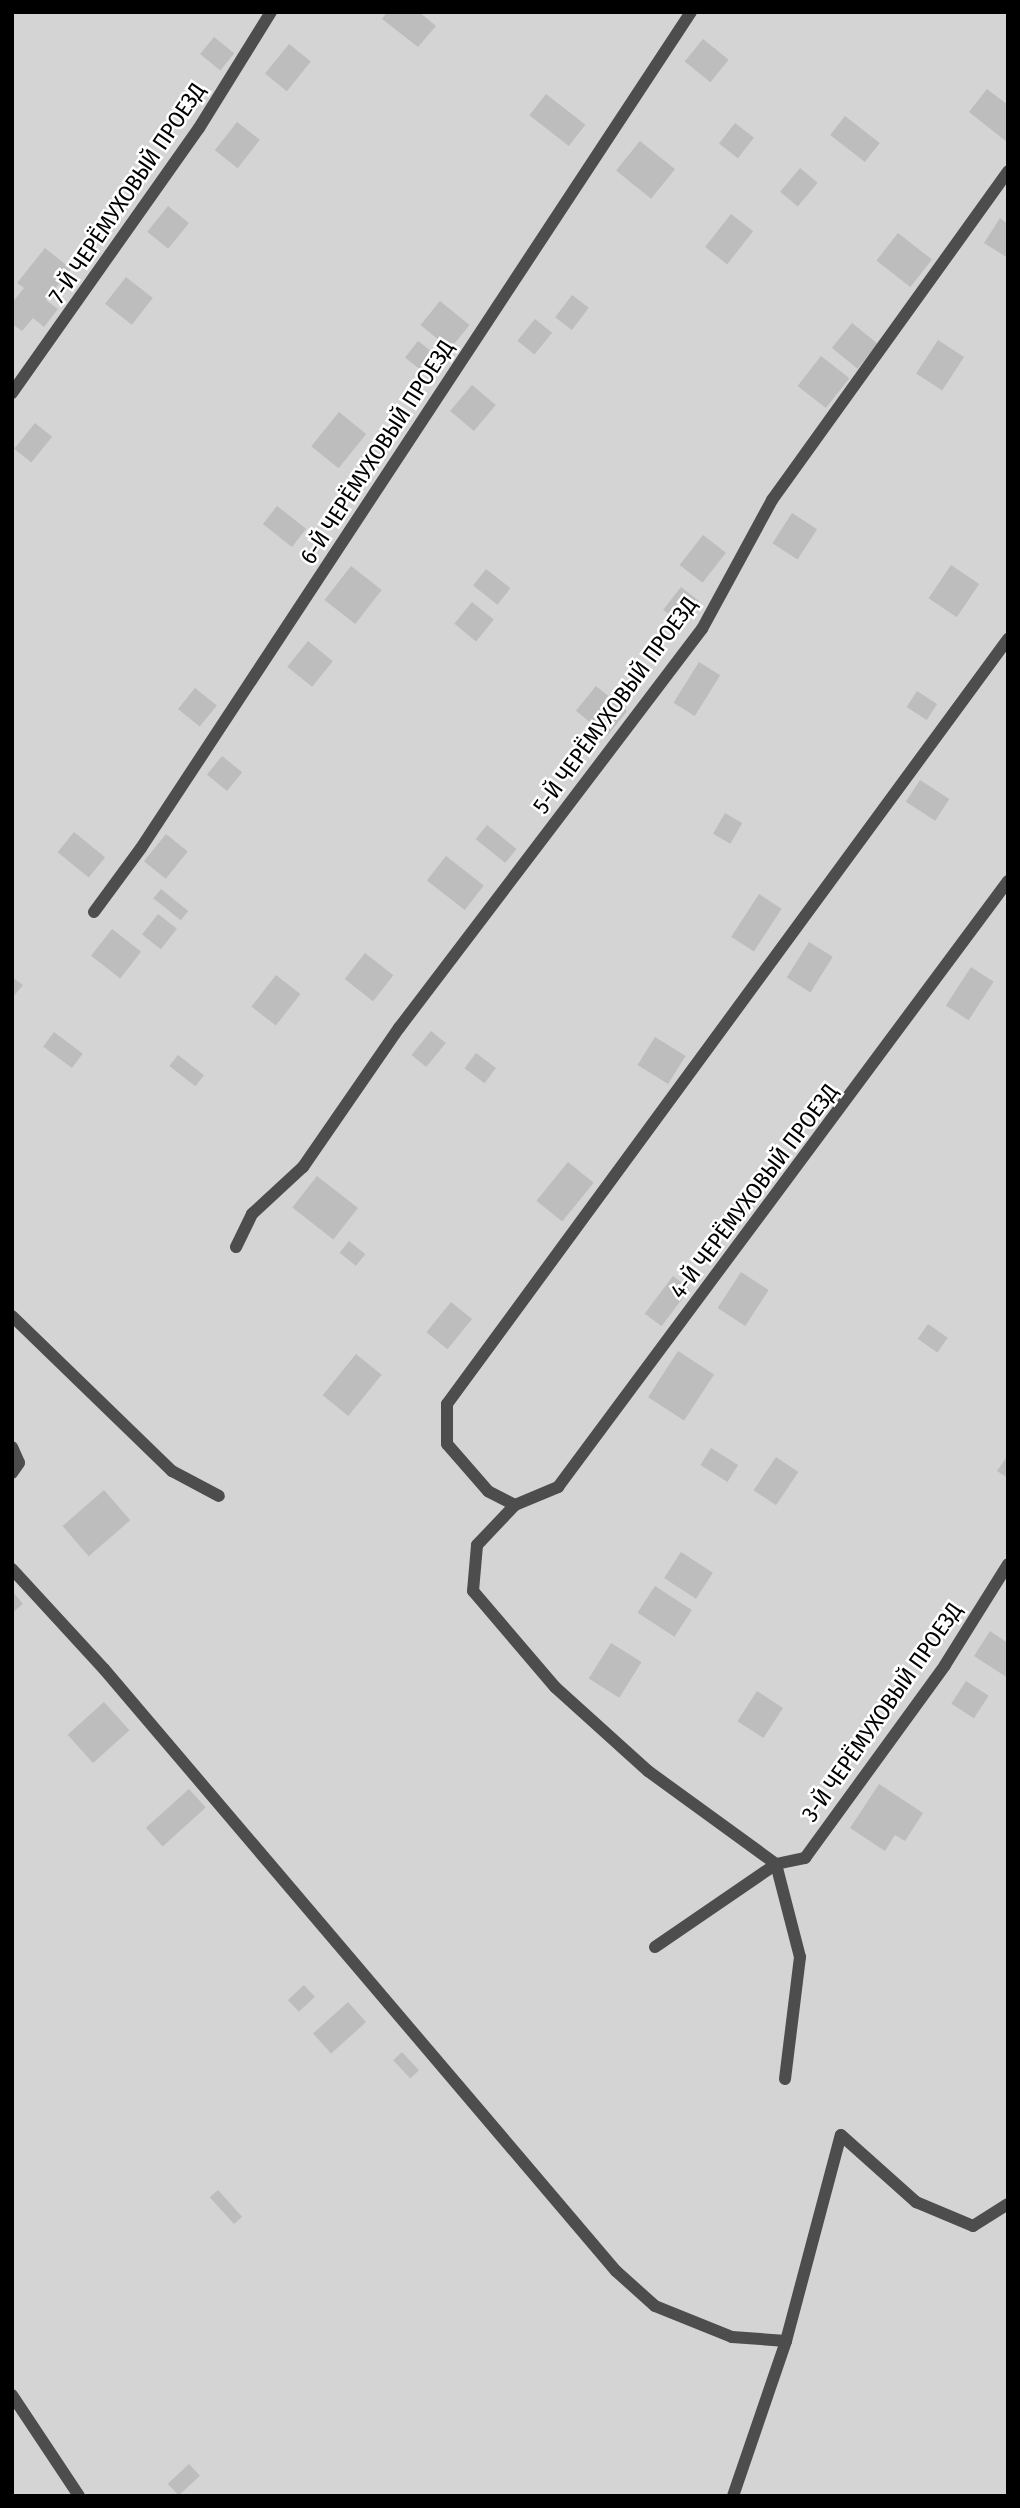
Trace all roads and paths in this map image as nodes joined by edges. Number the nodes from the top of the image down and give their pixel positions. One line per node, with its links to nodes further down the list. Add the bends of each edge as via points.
1 (271, 12): 4 (lane, 7-Й ЧЕРЁМУХОВЫЙ ПРОЕЗД, via 199,128)
2 (691, 12): 7 (lane, 6-Й ЧЕРЁМУХОВЫЙ ПРОЕЗД, via 141,848)
3 (1008, 171): 8 (lane, 5-Й ЧЕРЁМУХОВЫЙ ПРОЕЗД, via 772,500 702,629 399,1028 303,1167 251,1214)
4 (12, 393)
5 (1008, 639): 13 (lane, via 447,1404 447,1444 488,1491)
6 (1008, 881): 13 (lane, 4-Й ЧЕРЁМУХОВЫЙ ПРОЕЗД, via 558,1487)
7 (93, 912)
8 (236, 1247)
9 (12, 1317): 12 (lane, via 172,1471)
10 (12, 1447): 11 (lane, via 19,1463)
11 (12, 1473)
12 (219, 1496)
13 (515, 1505): 16 (lane, via 477,1545 473,1591 555,1687 648,1771)
14 (1008, 1564): 16 (lane, 3-Й ЧЕРЁМУХОВЫЙ ПРОЕЗД, via 945,1665 805,1858)
15 (12, 1569): 20 (lane, via 104,1669 616,2271 654,2306 732,2337)
16 (776, 1864): 17 (lane, 3-Й ЧЕРЁМУХОВЫЙ ПРОЕЗД); 18 (lane, via 800,1957)
17 (655, 1947)
18 (785, 2079)
19 (1008, 2204): 20 (lane, via 973,2225 916,2202 841,2135)
20 (786, 2341): 23 (lane)
21 (12, 2395): 22 (lane)
22 (79, 2496)
23 (733, 2496)

